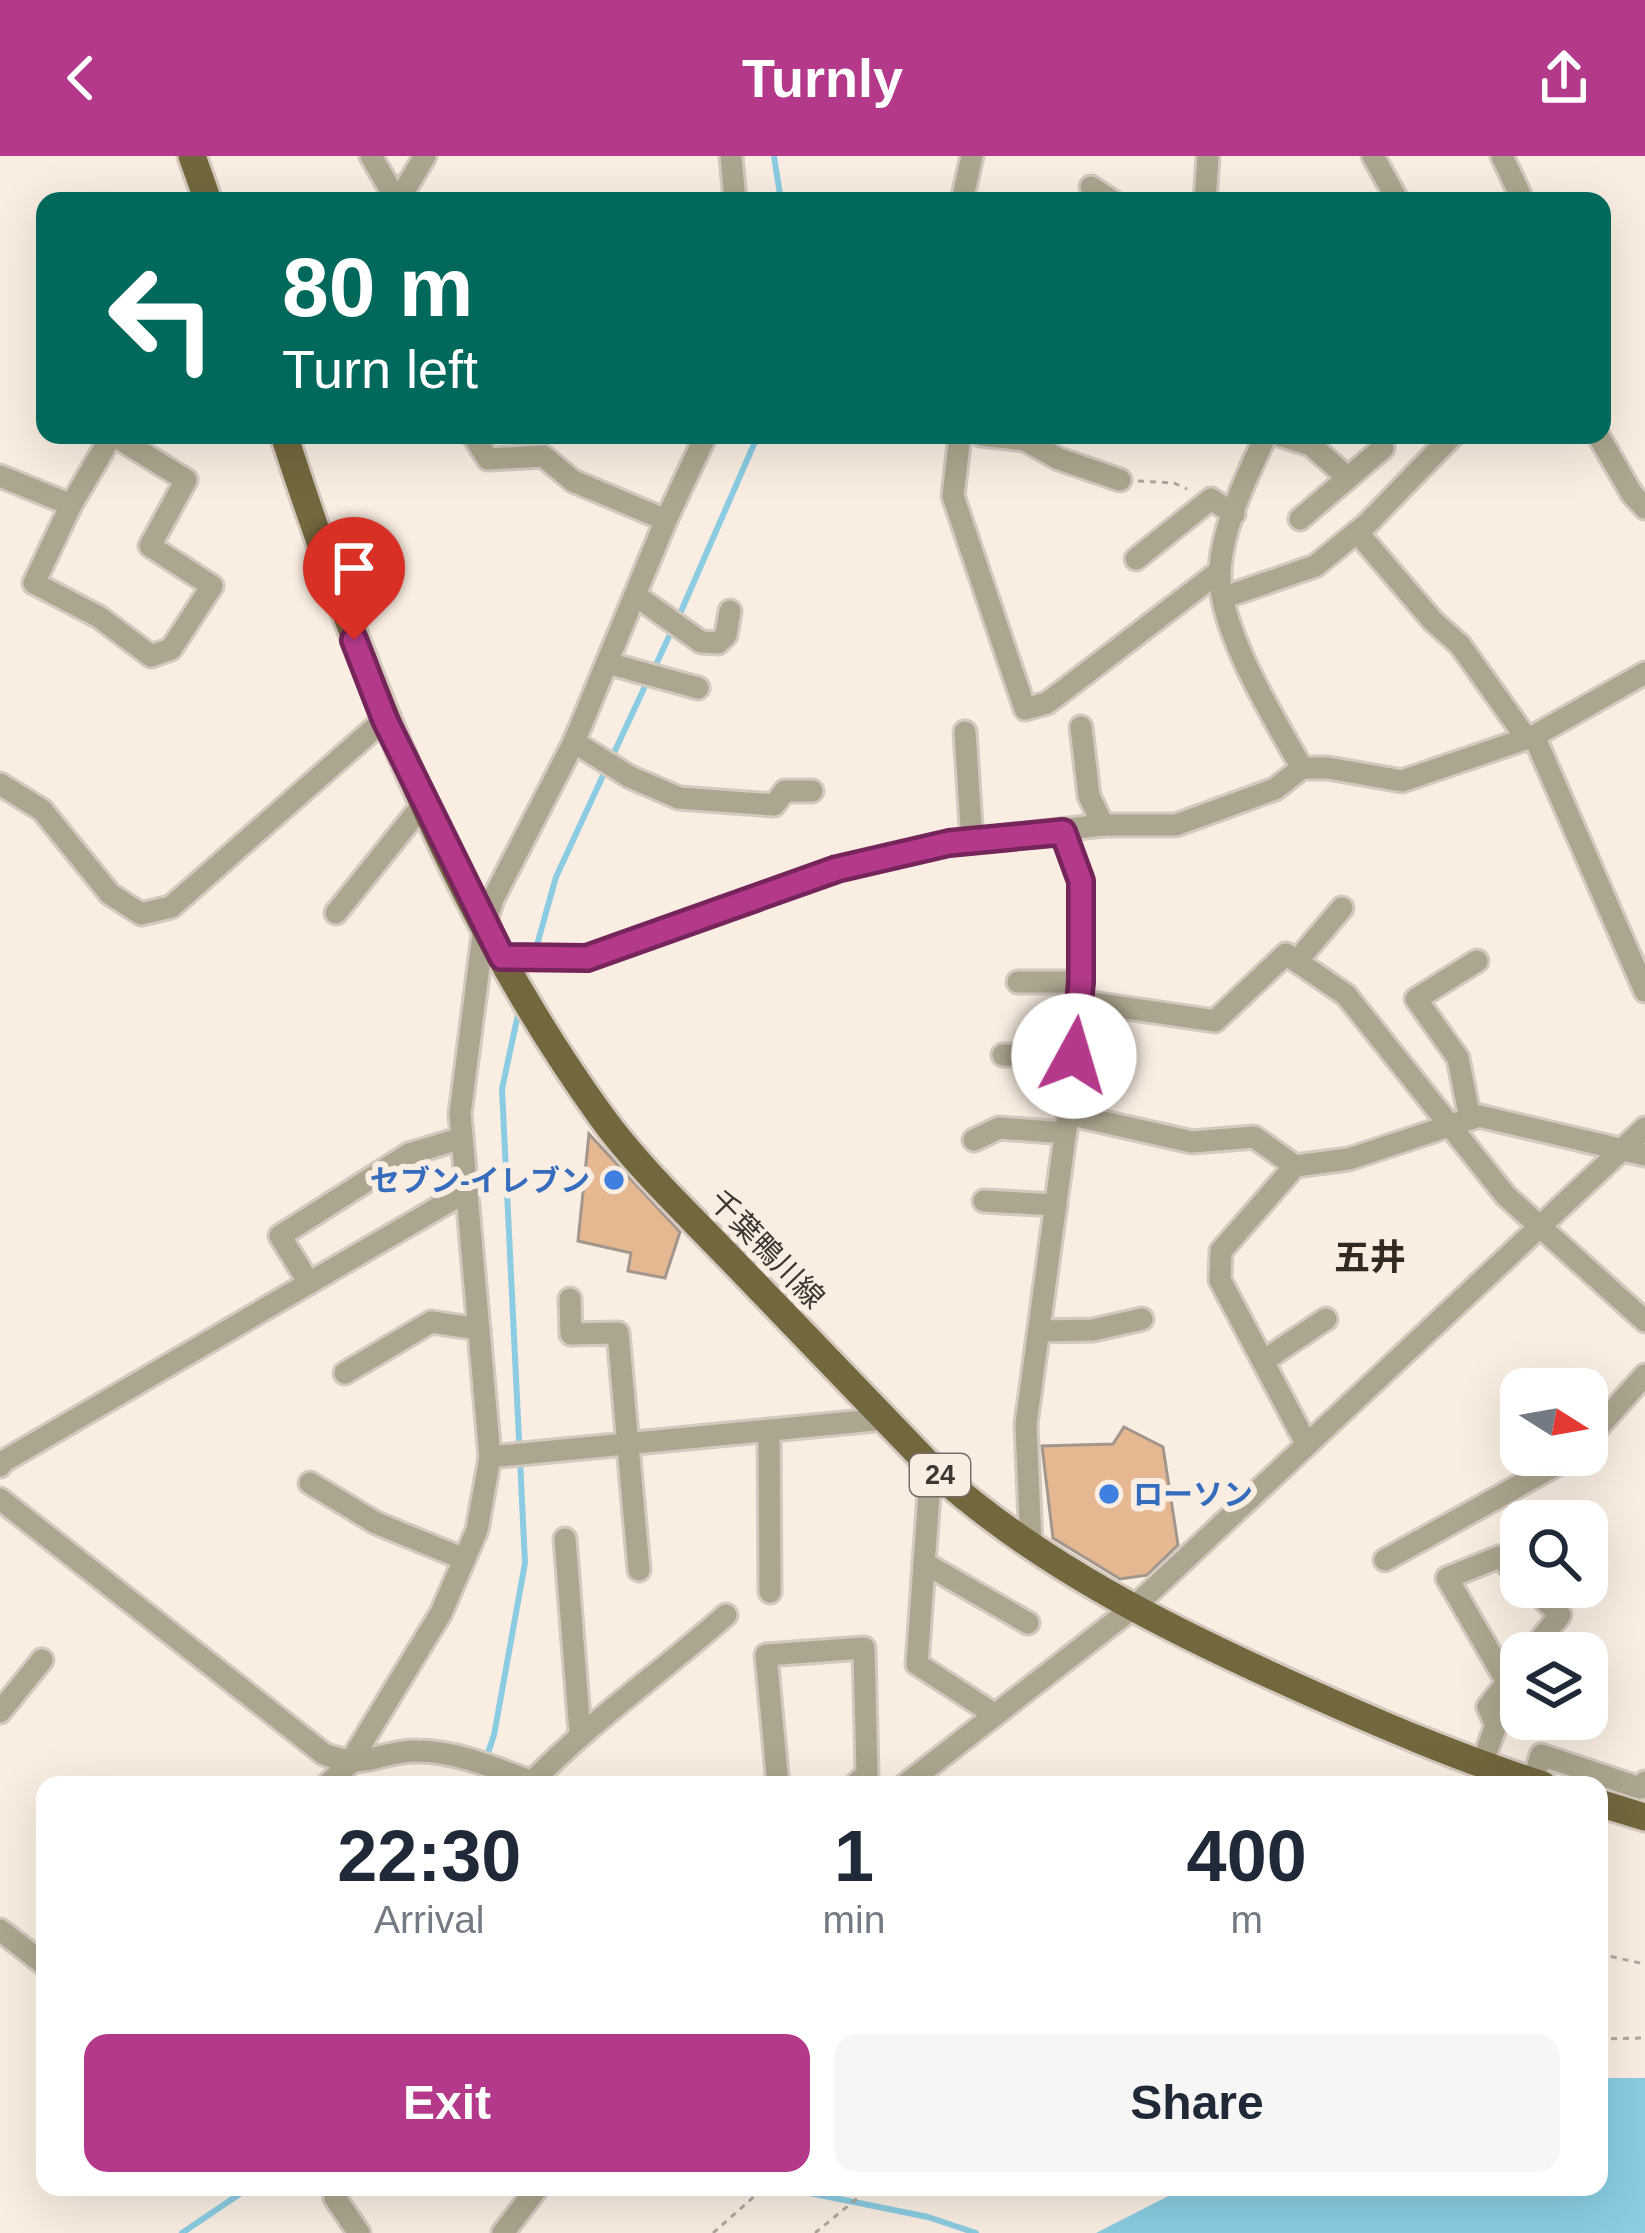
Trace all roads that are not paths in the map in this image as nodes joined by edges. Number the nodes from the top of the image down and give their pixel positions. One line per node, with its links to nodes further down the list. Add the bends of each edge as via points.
1 (192, 156): 10 (main road)
2 (371, 156): 11 (street)
3 (425, 156): 12 (street)
4 (731, 156): 13 (street)
5 (972, 156): 14 (street)
6 (1208, 156): 16 (street)
7 (1372, 156): 17 (street)
8 (1502, 156): 18 (street)
9 (1091, 187): 15 (street)
10 (205, 192)
11 (393, 192)
12 (403, 192)
13 (734, 192)
14 (964, 192)
15 (1098, 192)
16 (1206, 192)
17 (1393, 192)
18 (1519, 192)
19 (108, 444): 35 (street)
20 (128, 444): 35 (street, via 186,480 150,546 212,586 171,650 151,656 34,584)
21 (287, 444): 49 (main road, 千葉鴨川線 / 24)
22 (479, 444): 30 (street, via 488,459)
23 (702, 444): 39 (street)
24 (959, 444): 42 (street, via 953,496 1025,709 1047,704)
25 (1048, 444): 34 (street)
26 (1263, 444): 37 (street)
27 (1308, 444): 33 (street)
28 (1444, 444): 40 (street)
29 (1603, 444): 36 (street)
30 (541, 446): 39 (street, via 573,481)
31 (1383, 448): 33 (street)
32 (0, 476): 35 (street)
33 (1348, 478): 38 (street)
34 (1120, 480)
35 (71, 505)
36 (1645, 508)
37 (1234, 514): 41 (street, via 1211,499); 42 (street)
38 (1300, 519)
39 (666, 520): 43 (street)
40 (1357, 532): 44 (street, via 1315,566); 52 (street)
41 (1136, 559)
42 (1220, 571): 44 (street)
43 (635, 595): 45 (street, via 701,642 726,635); 46 (street)
44 (1225, 597): 54 (street, via 1263,699)
45 (730, 611)
46 (607, 663): 48 (street); 53 (street)
47 (1645, 673): 52 (street)
48 (698, 688)
49 (385, 720): 55 (street, via 171,907 141,914 110,894 42,810); 57 (main road, 千葉鴨川線 / 24)
50 (1082, 727): 58 (street, via 1089,796)
51 (964, 732): 60 (street)
52 (1531, 738): 54 (street, via 1402,782); 69 (street)
53 (574, 742): 56 (street, via 679,799 774,805 785,791); 63 (street)
54 (1302, 768): 58 (street, via 1275,789 1176,825)
55 (0, 784)
56 (812, 791)
57 (425, 802): 62 (street); 63 (main road, 千葉鴨川線 / 24)
58 (1103, 825): 59 (street)
59 (1063, 832): 60 (street); 68 (street, via 1081,881)
60 (972, 841): 64 (street, via 837,869 587,958)
61 (1342, 908): 65 (street)
62 (336, 914)
63 (484, 927): 64 (main road, 千葉鴨川線 / 24); 75 (street)
64 (502, 957): 95 (main road, 千葉鴨川線 / 24, via 603,1119)
65 (1297, 961): 68 (street, via 1286,954 1215,1021); 72 (street, via 1346,995)
66 (1477, 961): 72 (street, via 1416,999 1458,1058)
67 (1018, 982): 68 (street)
68 (1080, 991): 71 (street)
69 (1645, 991)
70 (1003, 1054): 71 (street)
71 (1074, 1056): 73 (street)
72 (1461, 1122): 77 (street, via 1480,1116); 79 (street, via 1349,1159); 83 (street, via 1506,1196)
73 (1067, 1123): 76 (street, via 999,1128); 79 (street, via 1192,1142 1254,1137); 82 (street)
74 (1645, 1128): 77 (street)
75 (462, 1138): 80 (street); 84 (street, via 409,1154 280,1236)
76 (974, 1140)
77 (1622, 1149): 78 (street); 83 (street)
78 (1645, 1155)
79 (1295, 1166): 91 (street, via 1221,1251 1222,1286)
80 (467, 1191): 84 (street); 89 (street)
81 (984, 1201): 82 (street)
82 (1056, 1205): 90 (street)
83 (1540, 1225): 88 (street); 97 (street)
84 (309, 1283): 100 (street)
85 (570, 1299): 98 (street, via 572,1334 618,1333)
86 (1142, 1319): 90 (street)
87 (1327, 1319): 91 (street)
88 (1645, 1321)
89 (479, 1329): 92 (street, via 431,1322); 99 (street)
90 (1039, 1331): 106 (street, via 1026,1424)
91 (1263, 1361): 97 (street)
92 (345, 1373)
93 (1645, 1375): 94 (street)
94 (1608, 1416)
95 (884, 1419): 96 (street); 101 (main road, 千葉鴨川線 / 24)
96 (770, 1430): 98 (street); 112 (street)
97 (1306, 1443): 113 (street)
98 (628, 1444): 99 (street); 111 (street)
99 (490, 1457): 108 (street)
100 (0, 1466)
101 (937, 1473): 106 (main road, 千葉鴨川線 / 24); 110 (street)
102 (1536, 1476): 109 (street)
103 (310, 1484): 108 (street, via 376,1523)
104 (0, 1499): 124 (street, via 324,1754)
105 (565, 1539): 123 (street)
106 (1031, 1546): 113 (main road, 千葉鴨川線 / 24)
107 (1500, 1558): 118 (street, via 1447,1578)
108 (464, 1559): 124 (street, via 441,1613)
109 (1384, 1560)
110 (924, 1563): 116 (street); 122 (street, via 916,1664)
111 (639, 1570)
112 (770, 1592)
113 (1135, 1607): 122 (street); 125 (main road, 千葉鴨川線 / 24, via 1244,1664)
114 (1552, 1608): 117 (street, via 1560,1616)
115 (727, 1615): 123 (street)
116 (1028, 1623)
117 (1547, 1632)
118 (1500, 1654)
119 (42, 1660): 121 (street)
120 (1500, 1691): 125 (street, via 1487,1707 1496,1725)
121 (0, 1712)
122 (994, 1714): 131 (street)
123 (580, 1732): 128 (street)
124 (349, 1764): 126 (street); 127 (street, via 418,1750)
125 (1482, 1764): 132 (main road, 千葉鴨川線 / 24)
126 (336, 1776)
127 (514, 1776)
128 (543, 1776)
129 (777, 1776): 130 (street, via 766,1654 864,1648)
130 (865, 1776)
131 (916, 1776)
132 (1514, 1776)
133 (1537, 1776): 134 (street, via 1541,1755)
134 (1604, 1776)
135 (1608, 1777): 136 (street, via 1640,1788)
136 (1645, 1782)
137 (1608, 1805): 138 (main road)
138 (1645, 1817)
139 (0, 1930): 140 (street)
140 (36, 1958)
141 (531, 2196): 144 (street)
142 (335, 2198): 143 (street)
143 (359, 2233)
144 (503, 2233)

